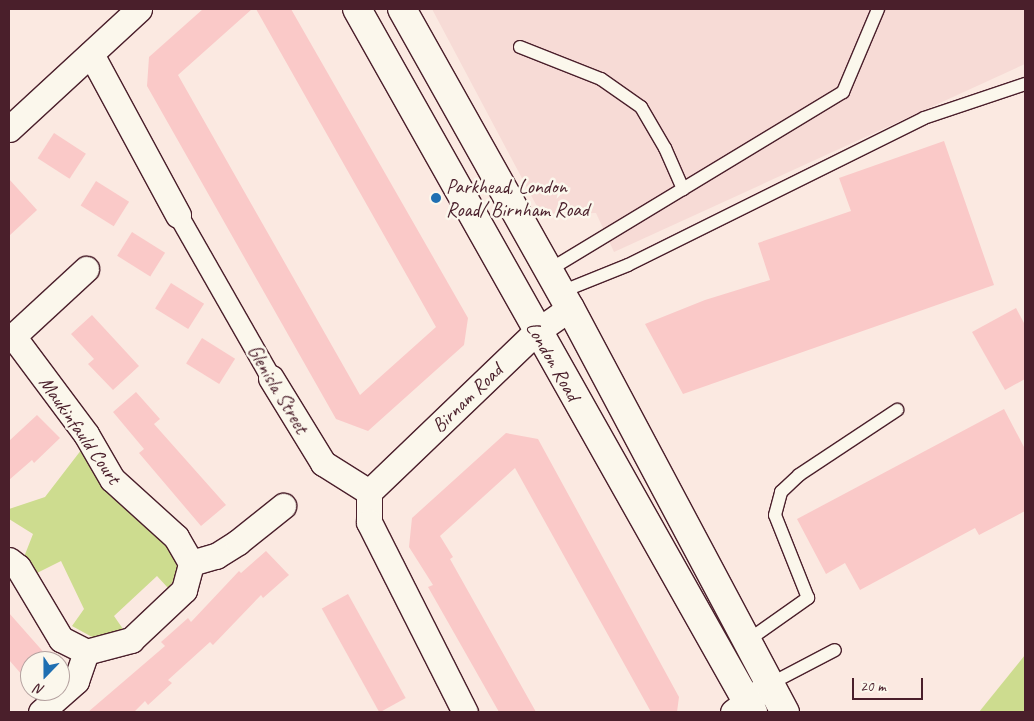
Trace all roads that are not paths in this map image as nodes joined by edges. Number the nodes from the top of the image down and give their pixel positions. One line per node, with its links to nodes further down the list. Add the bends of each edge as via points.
1 (139, 9): 6 (street)
2 (357, 9): 13 (main road, London Road)
3 (402, 9): 12 (main road, London Road)
4 (878, 9): 9 (lane, via 843,92)
5 (520, 48): 9 (lane, via 601,78 641,107)
6 (91, 54): 8 (street); 10 (street, Glenisla Street)
7 (1025, 84): 12 (lane, via 924,118 628,265)
8 (9, 129)
9 (683, 189): 12 (lane)
10 (178, 215): 15 (street, Glenisla Street)
11 (86, 269): 14 (street, Maukinfauld Court)
12 (560, 290): 13 (street, Birnam Road); 21 (main road, London Road)
13 (536, 332): 17 (street, Birnam Road); 25 (main road, London Road)
14 (11, 338): 20 (street, Maukinfauld Court, via 86,434 112,479 176,537)
15 (271, 378): 17 (street, Glenisla Street, via 323,463)
16 (897, 410): 21 (lane, via 799,475 781,492 775,516 808,598)
17 (368, 492): 27 (street, via 369,522)
18 (283, 506): 20 (street, via 216,556)
19 (9, 560): 23 (street, via 18,567 61,639)
20 (191, 563): 23 (street, via 184,590 131,640)
21 (747, 640): 24 (main road, London Road)
22 (835, 650): 24 (lane)
23 (86, 652): 26 (street, via 76,681)
24 (770, 684): 25 (street); 28 (main road, London Road)
25 (744, 708)
26 (41, 712)
27 (465, 712)
28 (785, 712)

